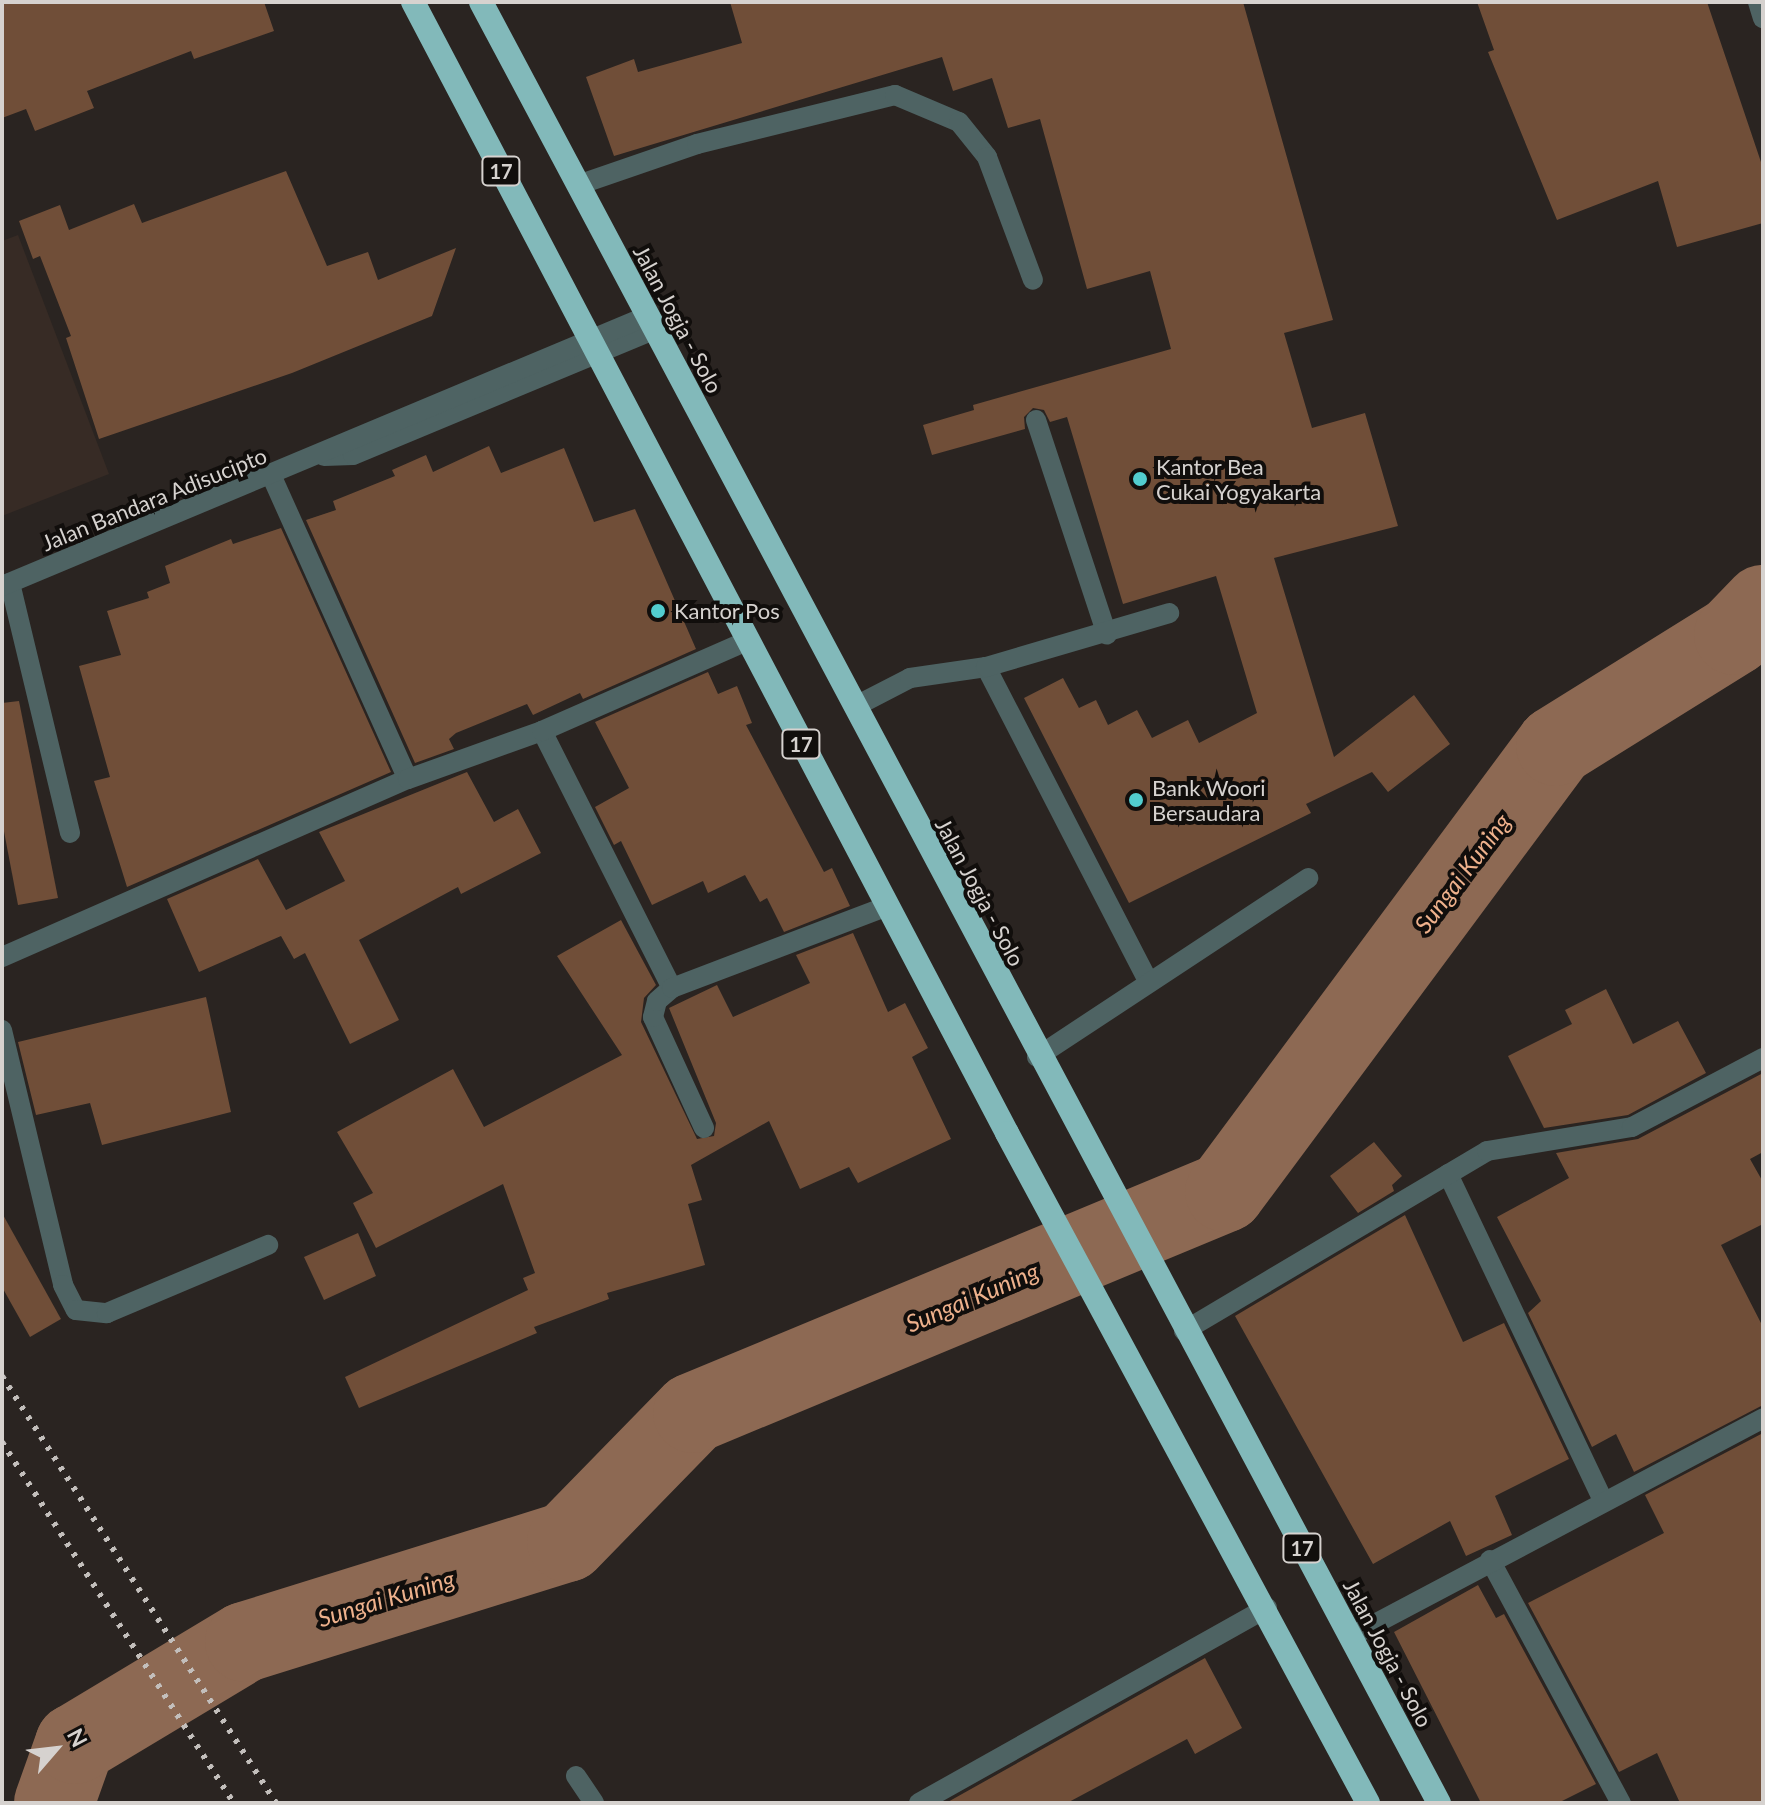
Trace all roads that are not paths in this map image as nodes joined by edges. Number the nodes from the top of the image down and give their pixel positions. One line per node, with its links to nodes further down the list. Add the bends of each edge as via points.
1 (413, 2): 8 (highway, 17)
2 (481, 2): 5 (highway, Jalan Jogja - Solo / 17)
3 (1758, 2): 4 (street)
4 (1763, 18)
5 (578, 185): 6 (street, via 697,144 895,95 959,122 987,157); 7 (highway, Jalan Jogja - Solo / 17)
6 (1033, 280)
7 (650, 323): 8 (street, Jalan Bandara Adisucipto); 16 (highway, Jalan Jogja - Solo / 17)
8 (593, 347): 10 (street, Jalan Bandara Adisucipto, via 348,439 324,456); 14 (highway, 17)
9 (1036, 420): 13 (street)
10 (272, 477): 11 (street, Jalan Bandara Adisucipto); 18 (street)
11 (6, 585): 19 (street)
12 (1169, 613): 13 (street)
13 (1107, 635): 15 (street)
14 (747, 641): 17 (street); 21 (highway, 17)
15 (986, 667): 16 (street, via 910,678); 23 (street)
16 (854, 707): 26 (highway, Jalan Jogja - Solo / 17)
17 (542, 731): 18 (street); 24 (street)
18 (408, 779): 22 (street)
19 (70, 833)
20 (1308, 878): 23 (street)
21 (888, 906): 24 (street); 35 (highway, 17)
22 (2, 957)
23 (1147, 979): 26 (street)
24 (672, 988): 28 (street, via 657,1001 653,1017)
25 (2, 1030): 30 (street, via 63,1285 76,1310 107,1313)
26 (1037, 1057): 31 (highway, Jalan Jogja - Solo / 17)
27 (1763, 1058): 29 (street, via 1632,1127 1487,1151)
28 (704, 1128)
29 (1448, 1174): 31 (street); 33 (street)
30 (268, 1245)
31 (1184, 1331): 36 (highway, Jalan Jogja - Solo / 17)
32 (1763, 1418): 33 (street)
33 (1603, 1501): 34 (street)
34 (1490, 1560): 36 (street); 43 (street)
35 (1267, 1608): 38 (street); 41 (highway, 17)
36 (1350, 1637): 42 (highway, Jalan Jogja - Solo / 17)
37 (576, 1776): 39 (street)
38 (941, 1798): 40 (street)
39 (594, 1803)
40 (919, 1803)
41 (1368, 1803)
42 (1439, 1803)
43 (1621, 1803)

